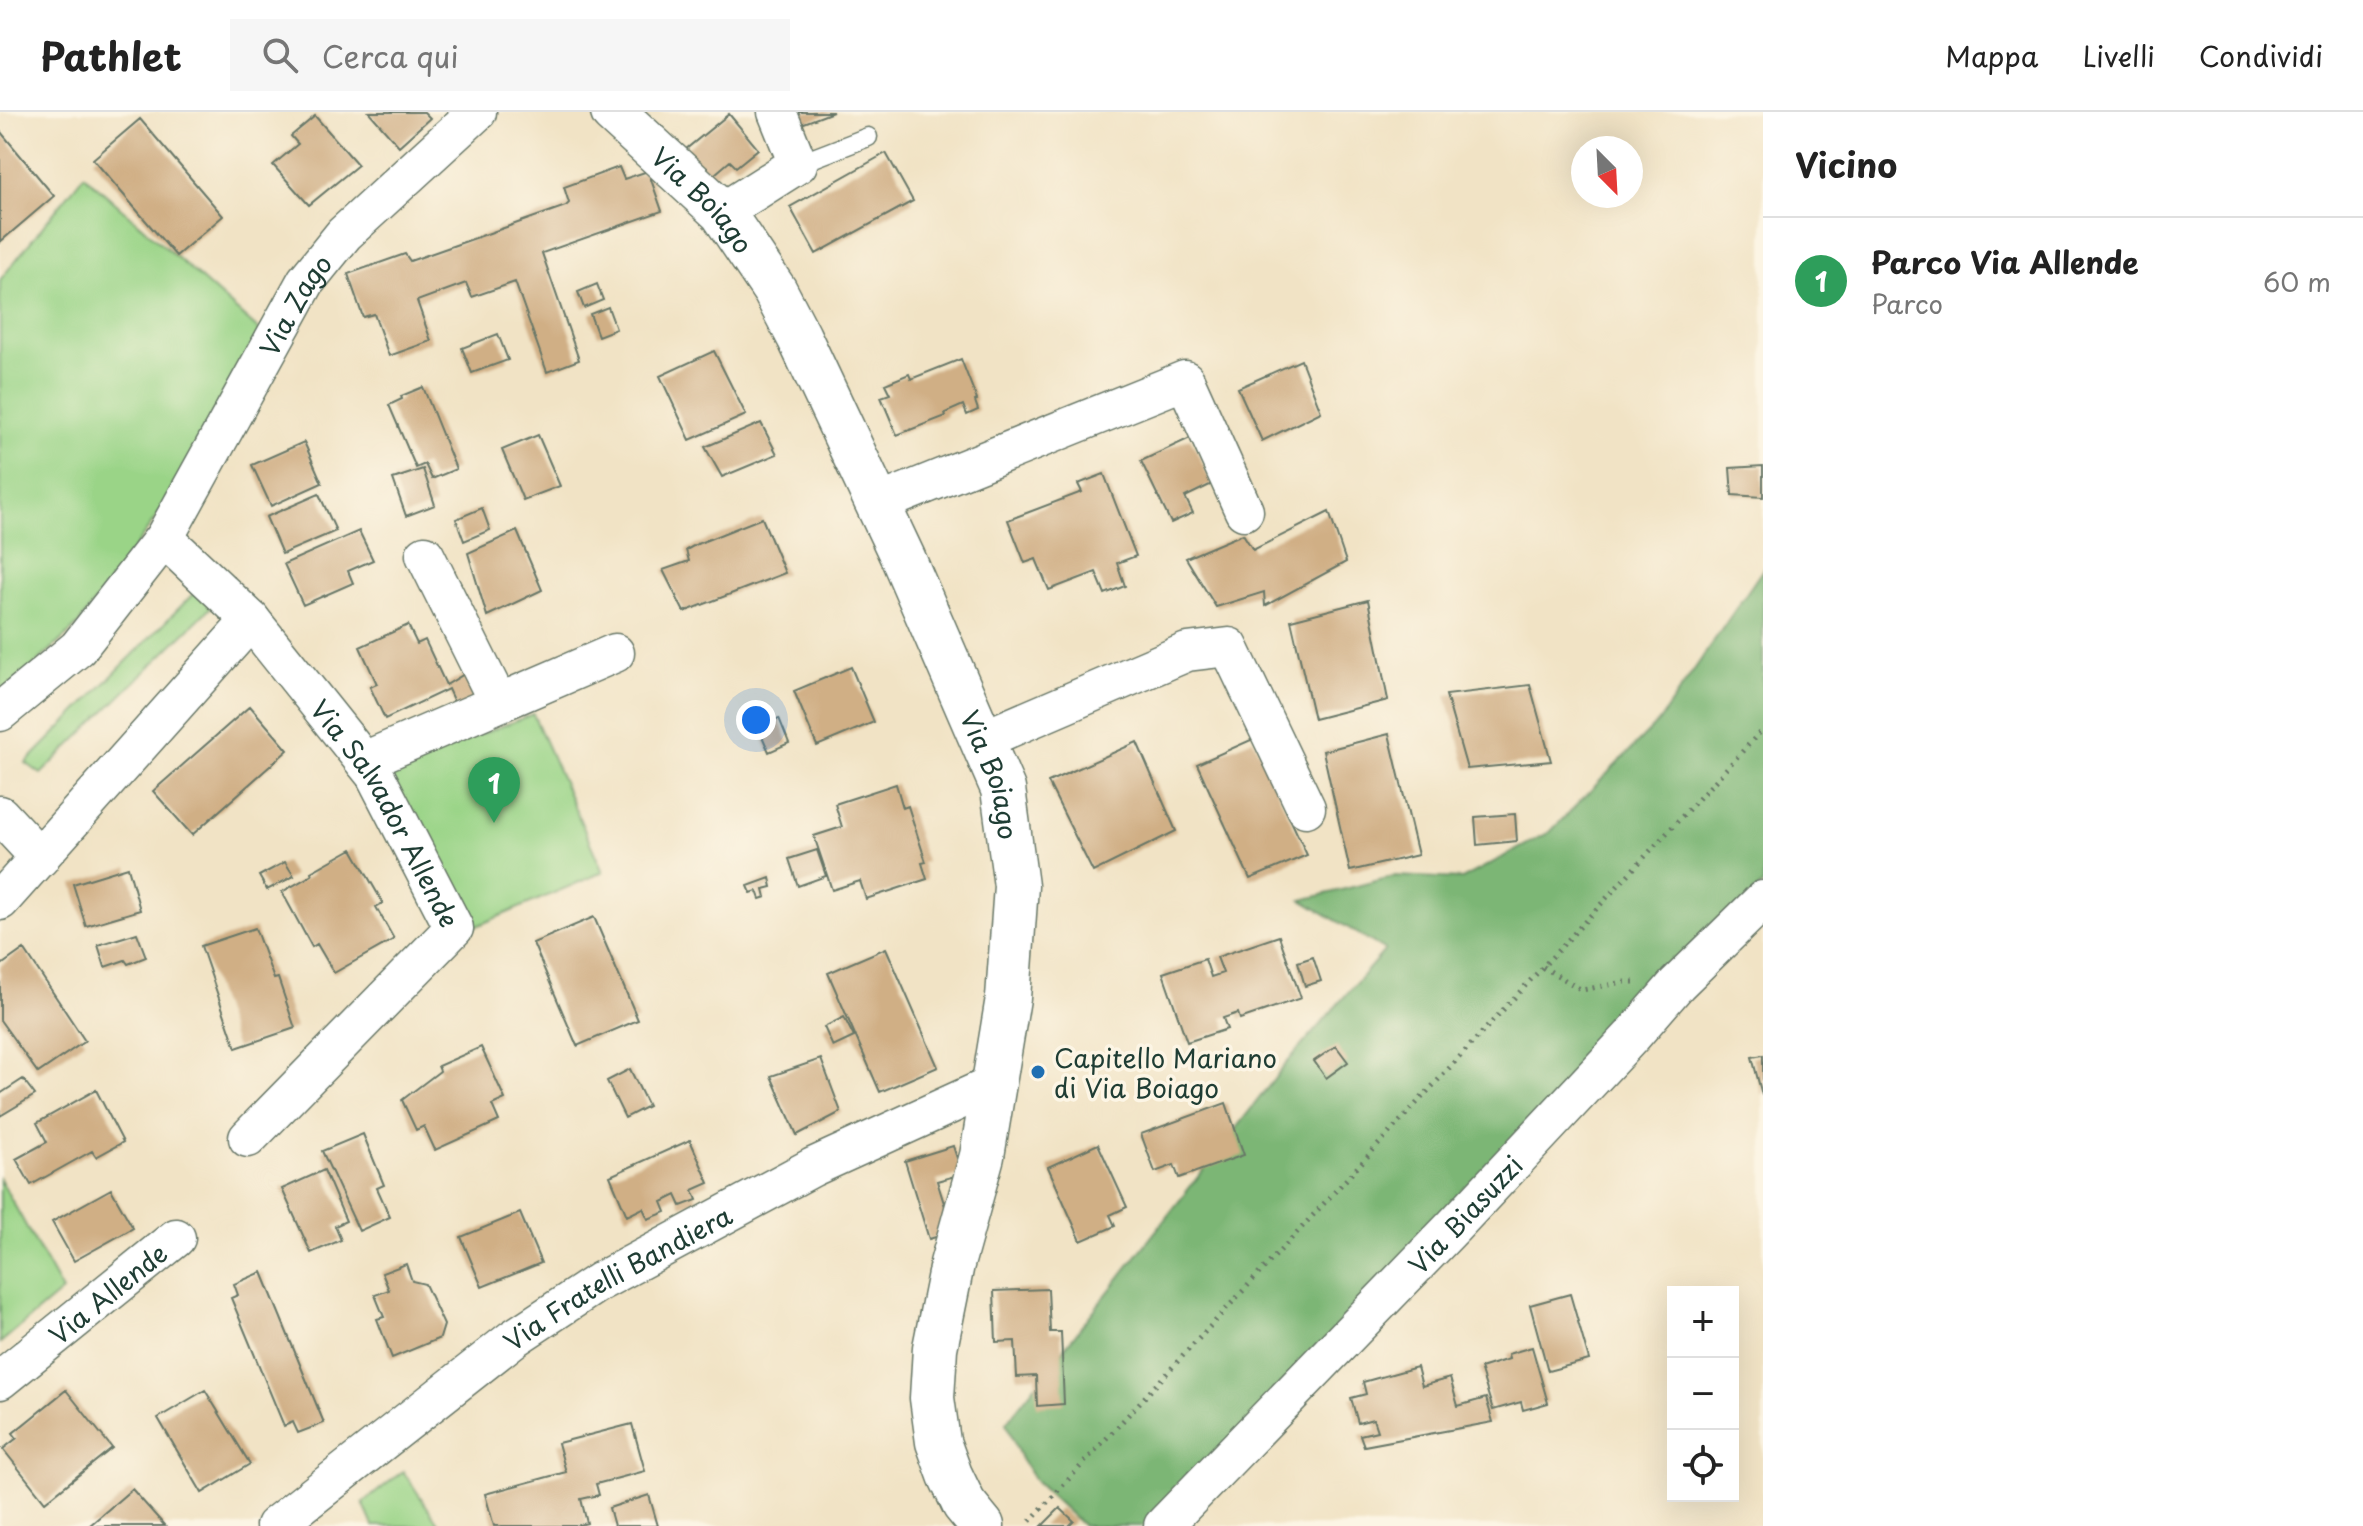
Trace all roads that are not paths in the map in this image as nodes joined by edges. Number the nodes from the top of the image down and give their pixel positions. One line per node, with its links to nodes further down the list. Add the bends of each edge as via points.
1 (477, 112): 9 (street, Via Zago, via 344,234 306,281)
2 (613, 112): 6 (street, Via Boiago)
3 (777, 112): 5 (street)
4 (868, 137): 5 (lane)
5 (798, 164): 6 (street)
6 (722, 212): 7 (street, Via Boiago, via 775,291)
7 (877, 504): 8 (street, via 1185,380); 15 (street, Via Boiago)
8 (1244, 511)
9 (164, 538): 11 (street, Via Salvador Allende); 14 (street, Via Zago, via 78,648)
10 (425, 555): 13 (street)
11 (251, 620): 16 (street, Via Salvador Allende); 19 (street)
12 (615, 653): 13 (street)
13 (498, 702): 16 (street)
14 (0, 712)
15 (982, 740): 17 (street, via 1187,652 1229,647); 22 (street, Via Boiago, via 1003,789 1016,886)
16 (364, 761): 23 (street, Via Salvador Allende, via 454,928)
17 (1306, 808)
18 (0, 815): 19 (street)
19 (40, 858): 21 (street)
20 (1763, 900): 28 (street, Via Biasuzzi)
21 (0, 901)
22 (995, 1084): 26 (street, Via Fratelli Bandiera, via 813,1167 599,1282 514,1338); 27 (street, Via Boiago, via 935,1348 932,1398 938,1442 950,1475)
23 (248, 1138)
24 (176, 1238): 25 (street, Via Allende)
25 (0, 1380)
26 (275, 1526)
27 (982, 1526)
28 (1163, 1526)

